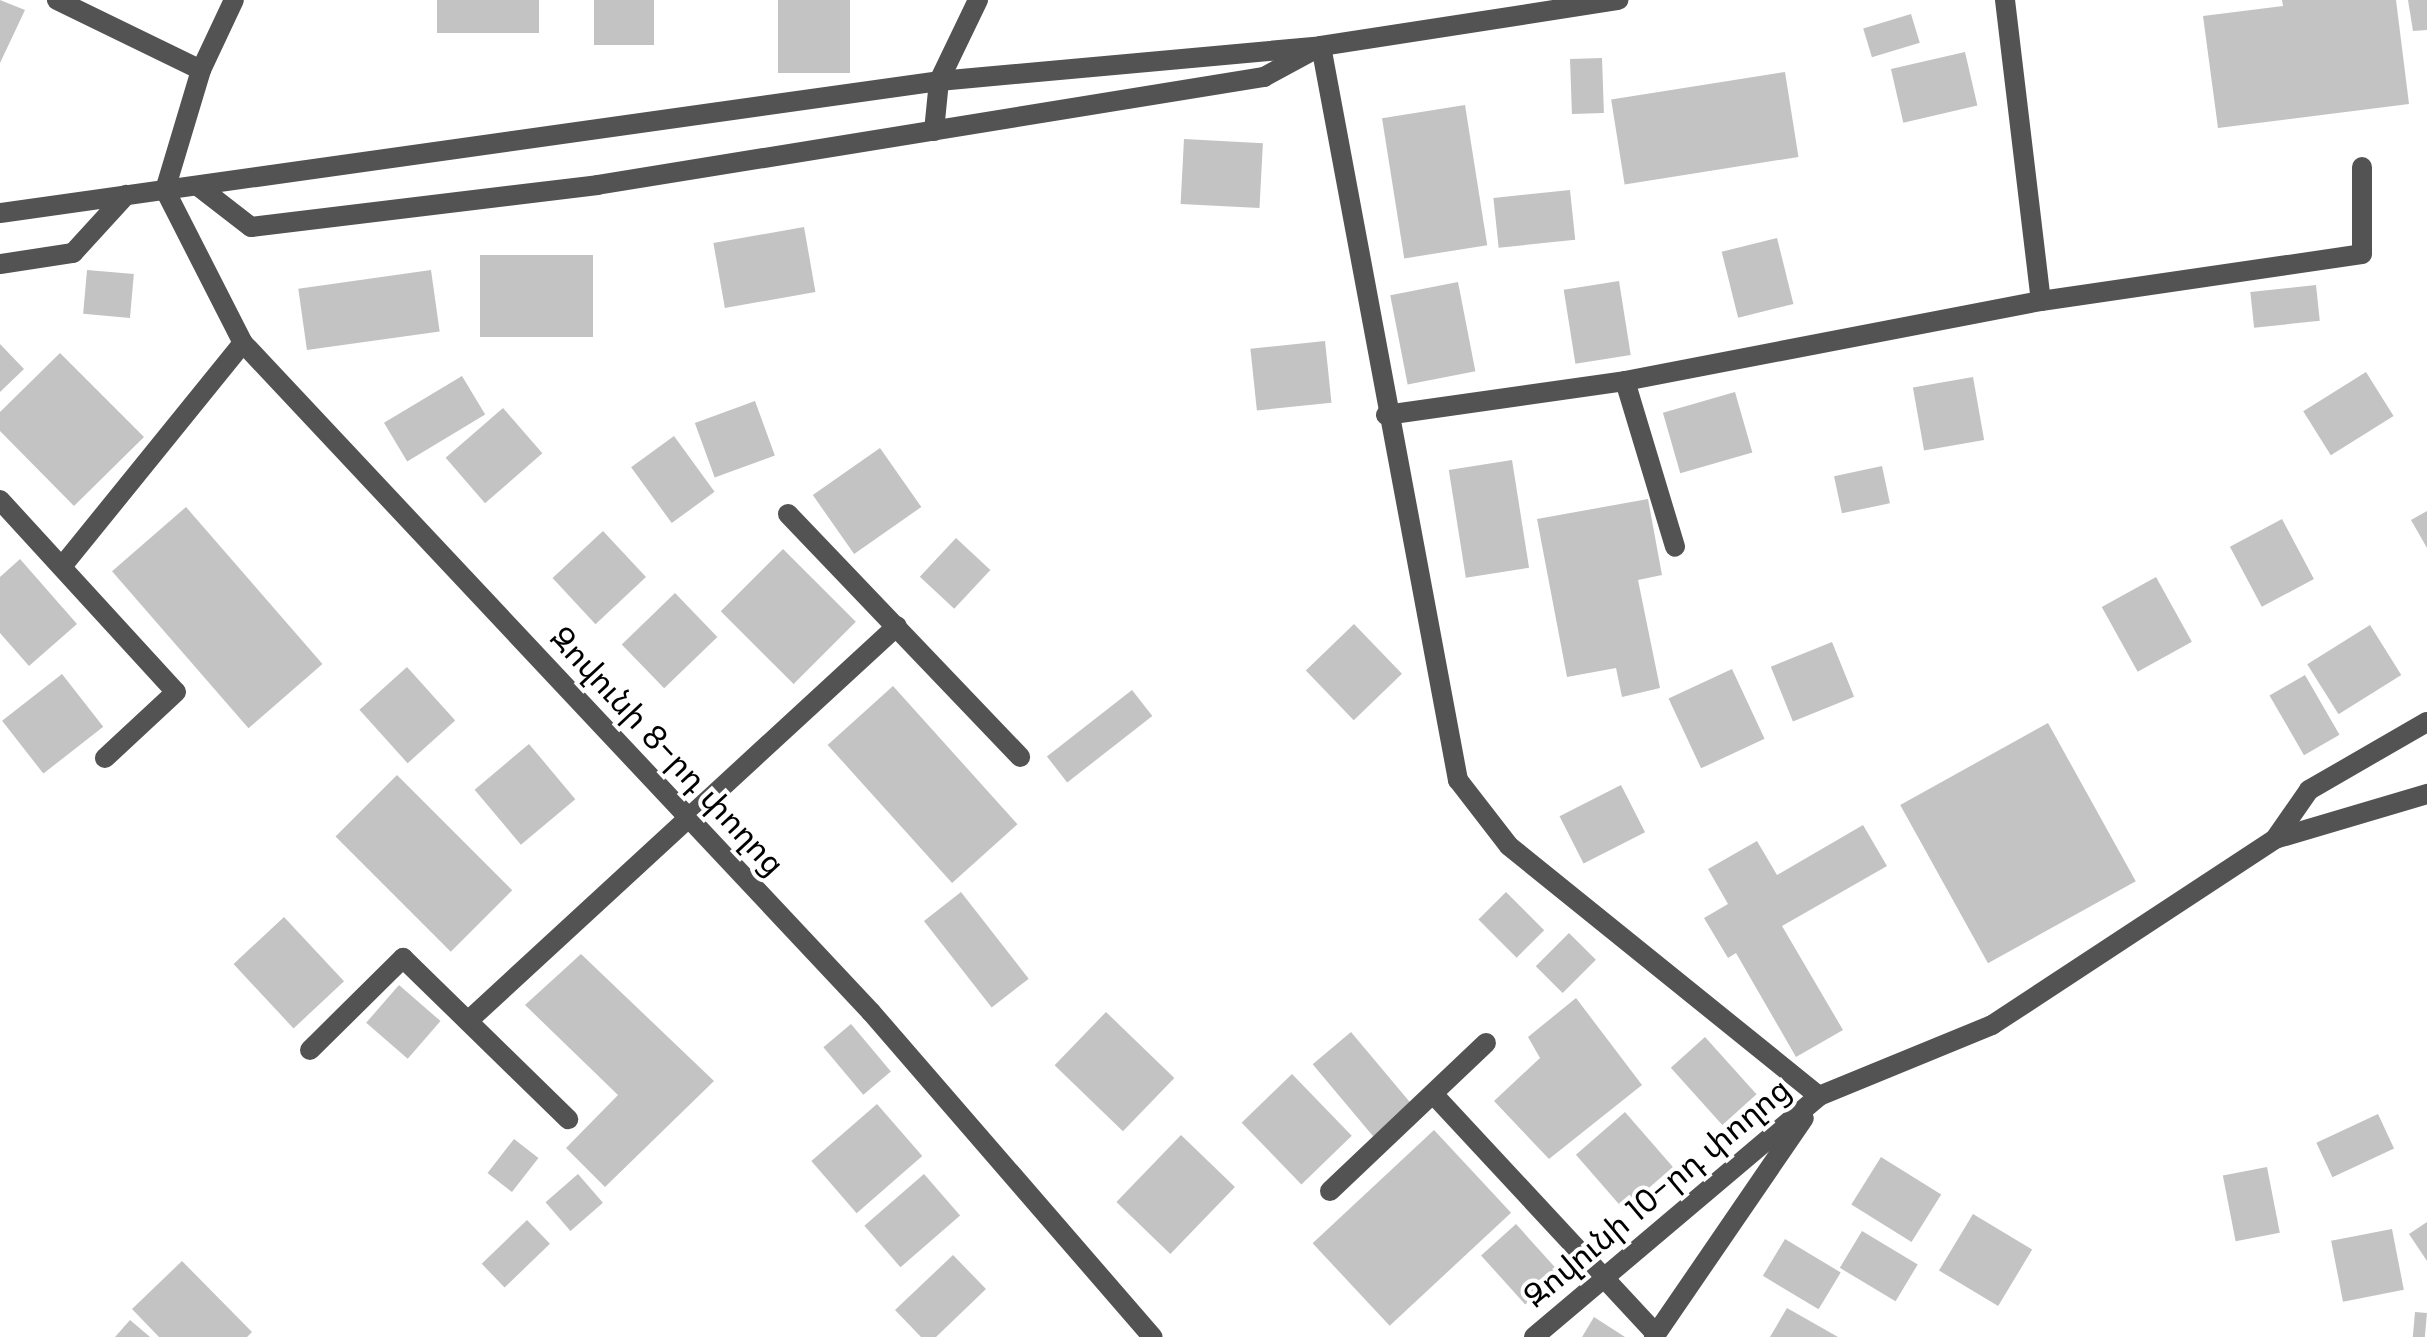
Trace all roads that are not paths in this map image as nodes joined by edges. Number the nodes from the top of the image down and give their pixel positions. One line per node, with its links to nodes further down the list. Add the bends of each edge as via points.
1 (57, 0): 7 (street)
2 (234, 0): 7 (street)
3 (978, 0): 8 (street)
4 (1618, 0): 6 (street)
5 (2005, 0): 16 (street)
6 (1322, 46): 8 (street); 9 (street, via 1264,77); 19 (street)
7 (201, 70): 12 (street)
8 (938, 81): 9 (street); 11 (street)
9 (934, 131): 11 (street, via 597,185 251,227)
10 (2362, 167): 16 (street, via 2362,254)
11 (198, 186): 12 (street)
12 (165, 190): 13 (street); 17 (street, Զովունի 8-րդ փողոց)
13 (126, 196): 14 (street); 15 (street, via 73,253)
14 (0, 214)
15 (0, 264)
16 (2041, 301): 18 (street)
17 (243, 343): 23 (street); 29 (street, Զովունի 8-րդ փողոց)
18 (1625, 382): 19 (street); 22 (street)
19 (1386, 416): 35 (street, via 1458,780 1509,846)
20 (0, 500): 23 (street)
21 (788, 514): 24 (street)
22 (1674, 547)
23 (64, 564): 27 (street, via 176,692)
24 (897, 626): 26 (street); 29 (street)
25 (2427, 722): 30 (street, via 2308,790)
26 (1020, 757)
27 (105, 758)
28 (2427, 794): 30 (street)
29 (690, 818): 31 (street); 40 (street, Զովունի 8-րդ փողոց, via 871,1012)
30 (2275, 840): 35 (street, Զովունի 10-րդ փողոց, via 1992,1025)
31 (468, 1021): 33 (street, via 403,958); 36 (street)
32 (1486, 1042): 34 (street)
33 (310, 1050)
34 (1436, 1096): 37 (street); 38 (street)
35 (1820, 1096): 38 (street, Զովունի 10-րդ փողոց); 39 (street)
36 (568, 1120)
37 (1330, 1191)
38 (1600, 1280): 39 (street); 41 (street, Զովունի 10-րդ փողոց)
39 (1655, 1336)
40 (1154, 1337)
41 (1534, 1337)

